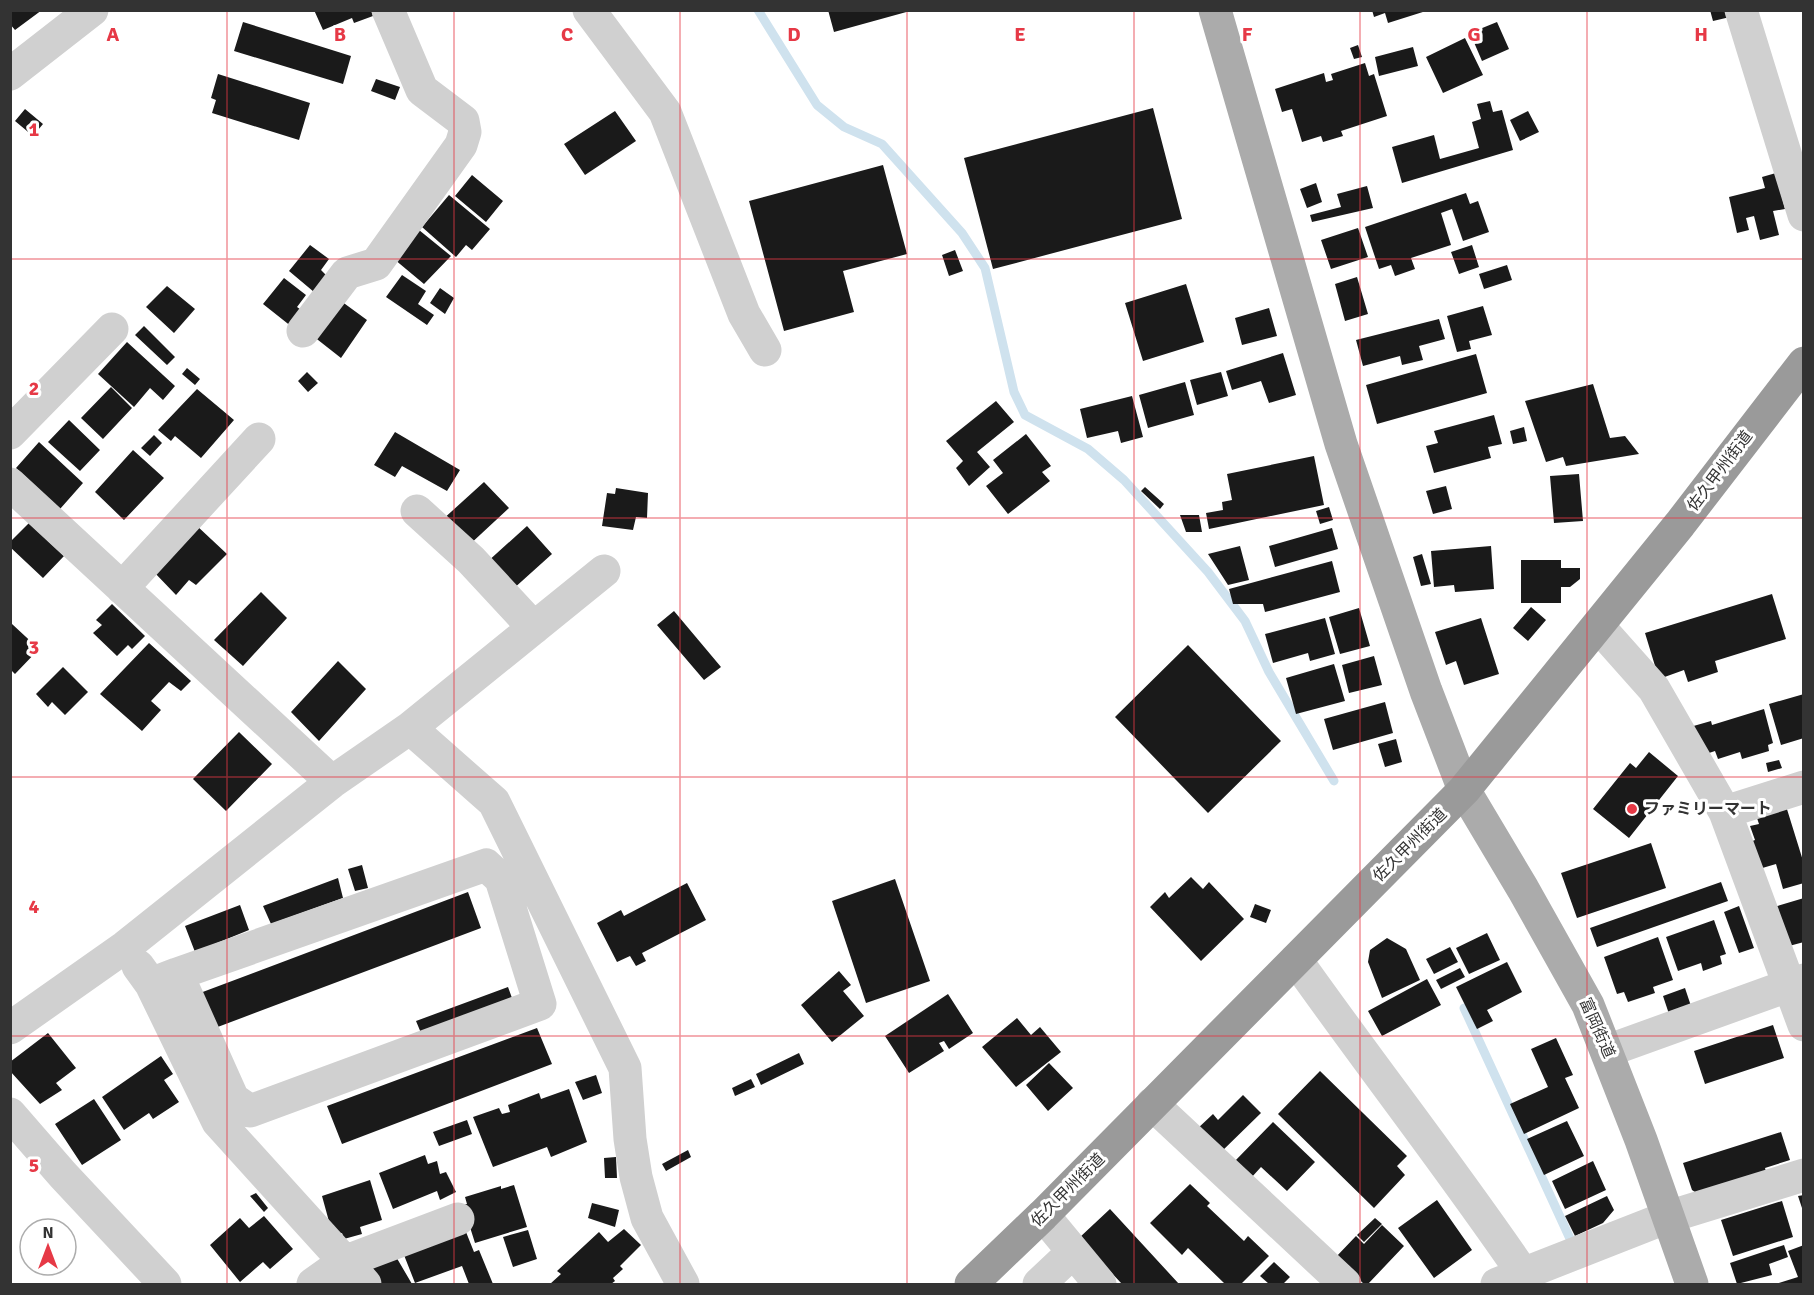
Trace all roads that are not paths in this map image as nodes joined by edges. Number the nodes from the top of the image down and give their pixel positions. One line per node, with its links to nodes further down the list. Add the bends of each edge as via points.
1 (92, 10): 6 (street)
2 (388, 10): 9 (street, via 422,90 463,121 465,132 461,145 376,264 347,273)
3 (589, 10): 10 (street, via 665,112 744,315)
4 (1215, 10): 23 (main road, 富岡街道, via 1341,444)
5 (1741, 10): 7 (street)
6 (11, 71)
7 (1803, 215)
8 (112, 329): 12 (street)
9 (303, 331)
10 (765, 350)
11 (1803, 363): 18 (highway, 佐久甲州街道)
12 (10, 433)
13 (259, 439): 17 (street)
14 (10, 484): 17 (street)
15 (417, 511): 19 (street, via 471,560)
16 (604, 571): 19 (street)
17 (122, 588): 21 (street)
18 (1598, 626): 23 (highway, 佐久甲州街道); 24 (street, via 1654,689)
19 (534, 628): 20 (street)
20 (410, 728): 21 (street); 25 (street, via 494,802)
21 (332, 782): 27 (street)
22 (1803, 787): 24 (street)
23 (1464, 790): 28 (highway, 佐久甲州街道); 33 (main road, 富岡街道, via 1588,1005)
24 (1725, 812): 30 (street)
25 (540, 897): 26 (street); 45 (street, via 625,1068 630,1139 647,1218)
26 (510, 908): 29 (street, via 501,879 486,865); 29 (street, via 540,1004 250,1111 233,1099)
27 (125, 947): 29 (street); 32 (street)
28 (1296, 960): 34 (highway, 佐久甲州街道); 42 (street, via 1383,1083 1458,1179)
29 (164, 979): 41 (street, via 218,1122)
30 (1796, 982): 31 (street); 33 (street)
31 (1803, 1025)
32 (10, 1028)
33 (1607, 1051): 38 (main road, 富岡街道)
34 (1152, 1104): 37 (highway, 佐久甲州街道); 49 (street)
35 (10, 1114): 43 (street)
36 (1803, 1175): 38 (street)
37 (1043, 1215): 40 (street); 46 (highway, 佐久甲州街道)
38 (1668, 1217): 42 (street); 50 (main road, 富岡街道)
39 (458, 1219): 41 (street)
40 (1073, 1252): 47 (street); 48 (street)
41 (355, 1273): 44 (street)
42 (1511, 1280)
43 (165, 1284)
44 (313, 1284)
45 (683, 1284)
46 (970, 1284)
47 (1039, 1284)
48 (1100, 1284)
49 (1344, 1284)
50 (1692, 1284)

